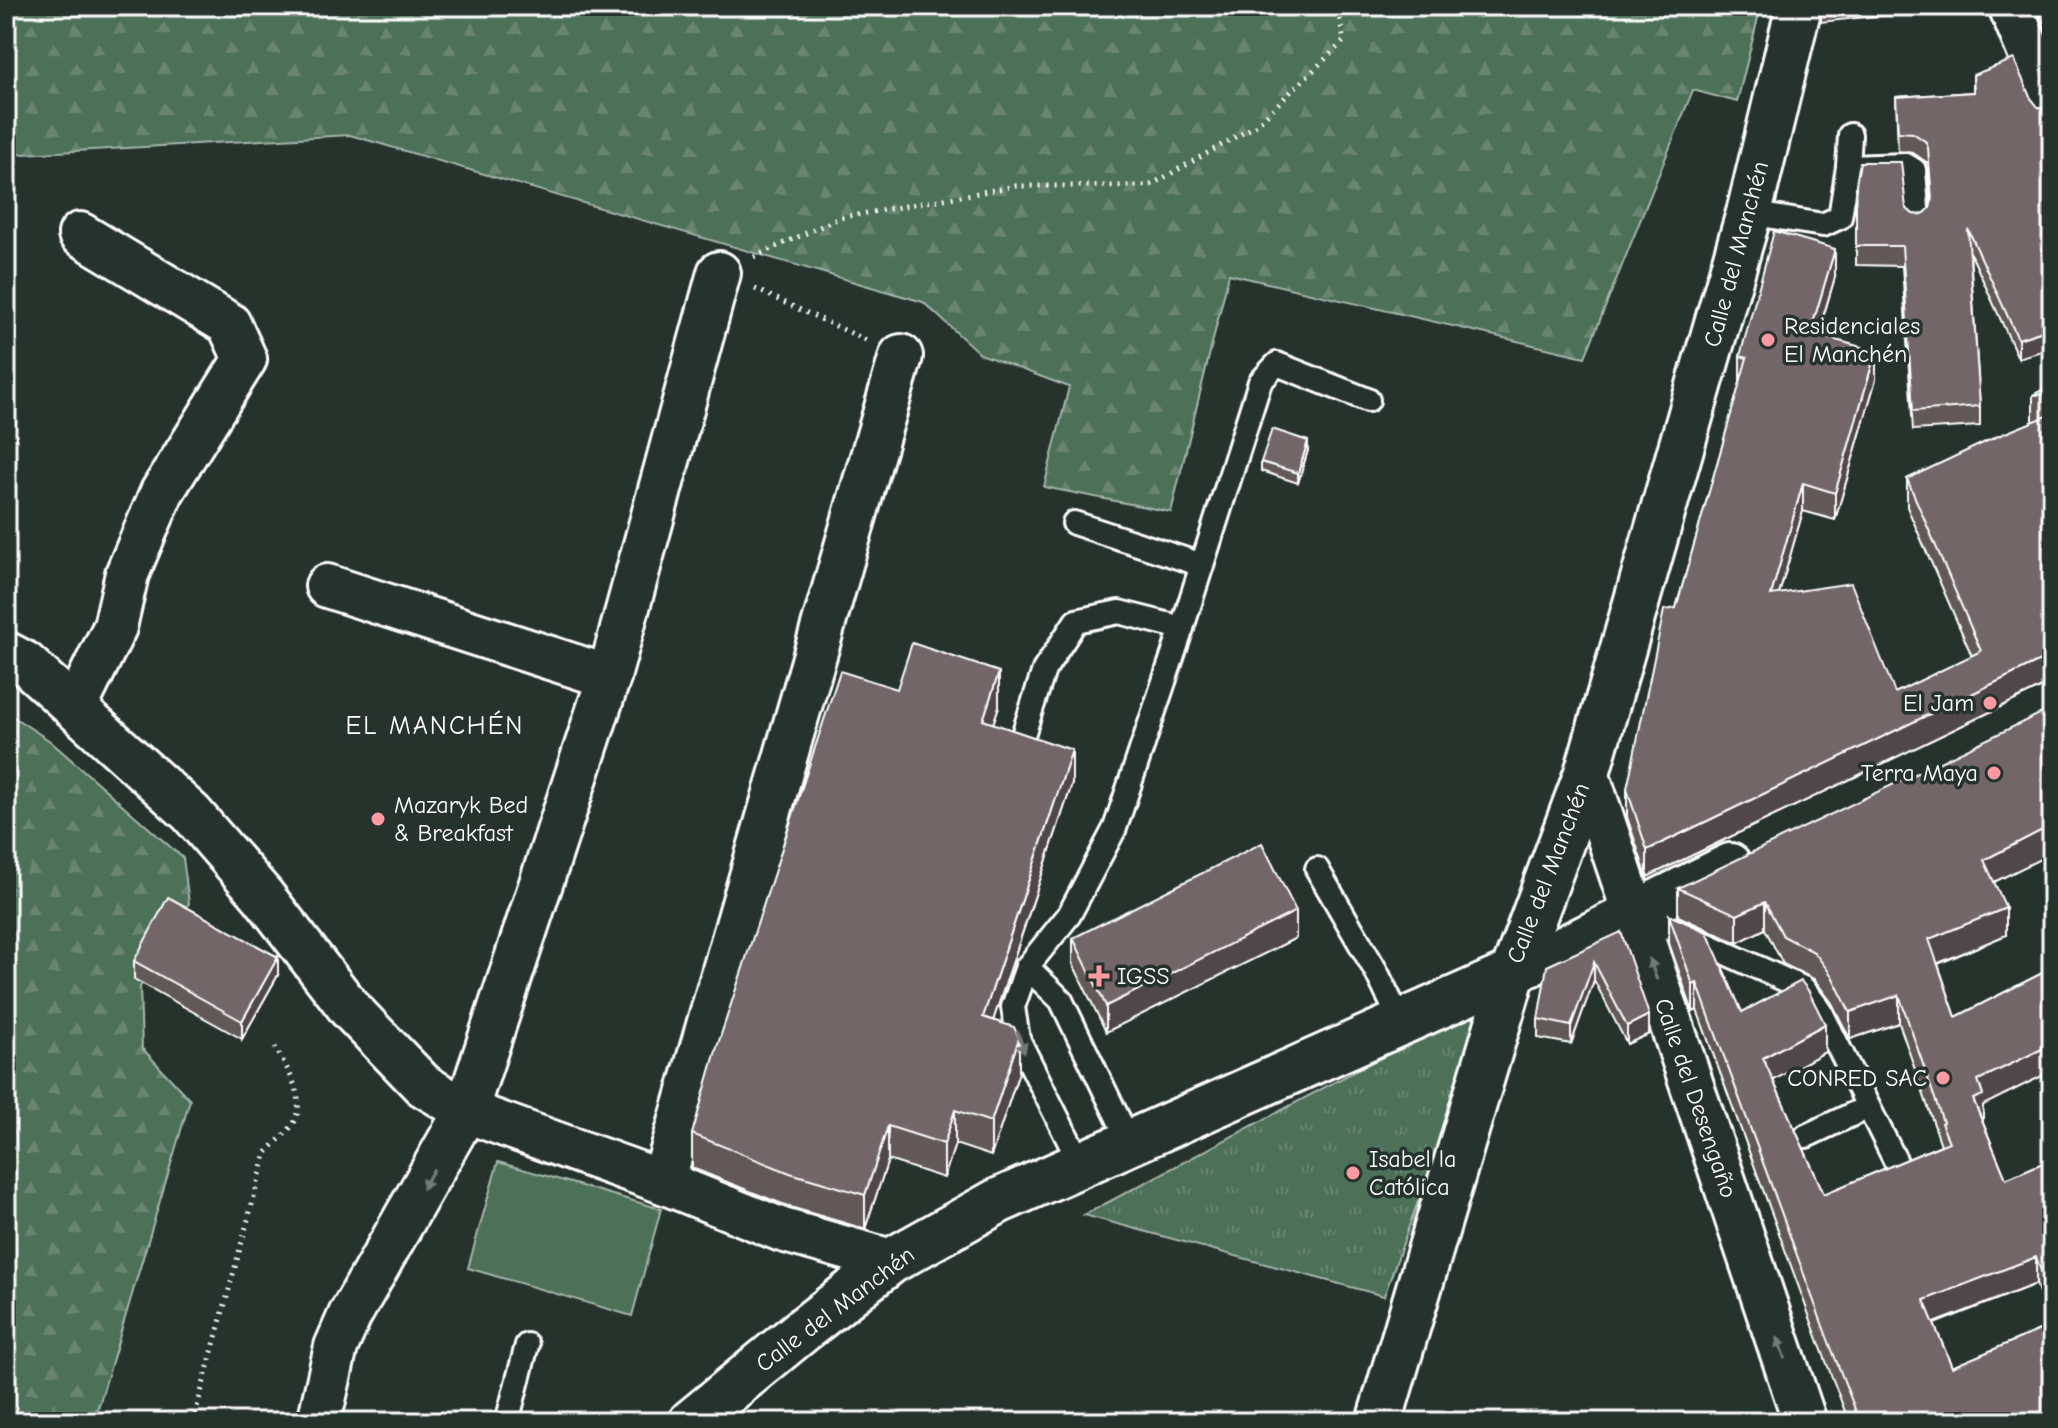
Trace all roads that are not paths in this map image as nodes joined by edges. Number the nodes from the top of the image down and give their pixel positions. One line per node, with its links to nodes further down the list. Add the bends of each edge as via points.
1 (1799, 6): 6 (main road, Calle del Manchén)
2 (2010, 6): 3 (street)
3 (2052, 107)
4 (1850, 135): 5 (lane)
5 (1848, 167): 6 (lane, via 1840,217 1823,225); 7 (lane, via 1906,165 1914,170)
6 (1749, 213): 20 (main road, Calle del Manchén)
7 (1918, 221)
8 (80, 234): 18 (street, via 229,324 245,359 162,492 127,574 115,627)
9 (719, 273): 17 (street)
10 (901, 356): 33 (street)
11 (1368, 400): 13 (lane, via 1277,364 1260,382)
12 (1074, 523): 13 (lane)
13 (1202, 565): 15 (lane)
14 (327, 586): 17 (street)
15 (1182, 628): 19 (lane, via 1119,612 1076,621 1044,670); 24 (lane, via 1115,828 1069,915)
16 (6, 653): 18 (street, via 25,663)
17 (609, 677): 28 (street)
18 (75, 708): 28 (street, via 191,813 350,1009 423,1085)
19 (1022, 738)
20 (1587, 773): 23 (street, Calle del Desengaño); 25 (main road, Calle del Manchén)
21 (1759, 851): 23 (street)
22 (1317, 869): 26 (lane)
23 (1633, 911): 25 (street); 27 (lane, via 1803,988 1820,1010); 40 (street, Calle del Desengaño, one-way to 23)
24 (1027, 967): 30 (lane, via 1061,1000); 32 (lane, one-way to 32, via 1013,1007 1018,1039)
25 (1513, 973): 26 (main road, Calle del Manchén); 39 (main road)
26 (1401, 1022): 30 (main road, Calle del Manchén)
27 (1868, 1107): 29 (lane); 31 (lane)
28 (466, 1111): 33 (street); 36 (street, one-way to 36, via 350,1315 336,1347)
29 (1806, 1136)
30 (1130, 1143): 32 (main road, Calle del Manchén)
31 (1896, 1162)
32 (1081, 1165): 34 (main road, Calle del Manchén, via 998,1201)
33 (663, 1182): 34 (street, via 782,1230)
34 (891, 1261): 38 (main road, Calle del Manchén)
35 (527, 1345): 37 (lane)
36 (319, 1422)
37 (507, 1422)
38 (691, 1422)
39 (1379, 1422)
40 (1805, 1422)

